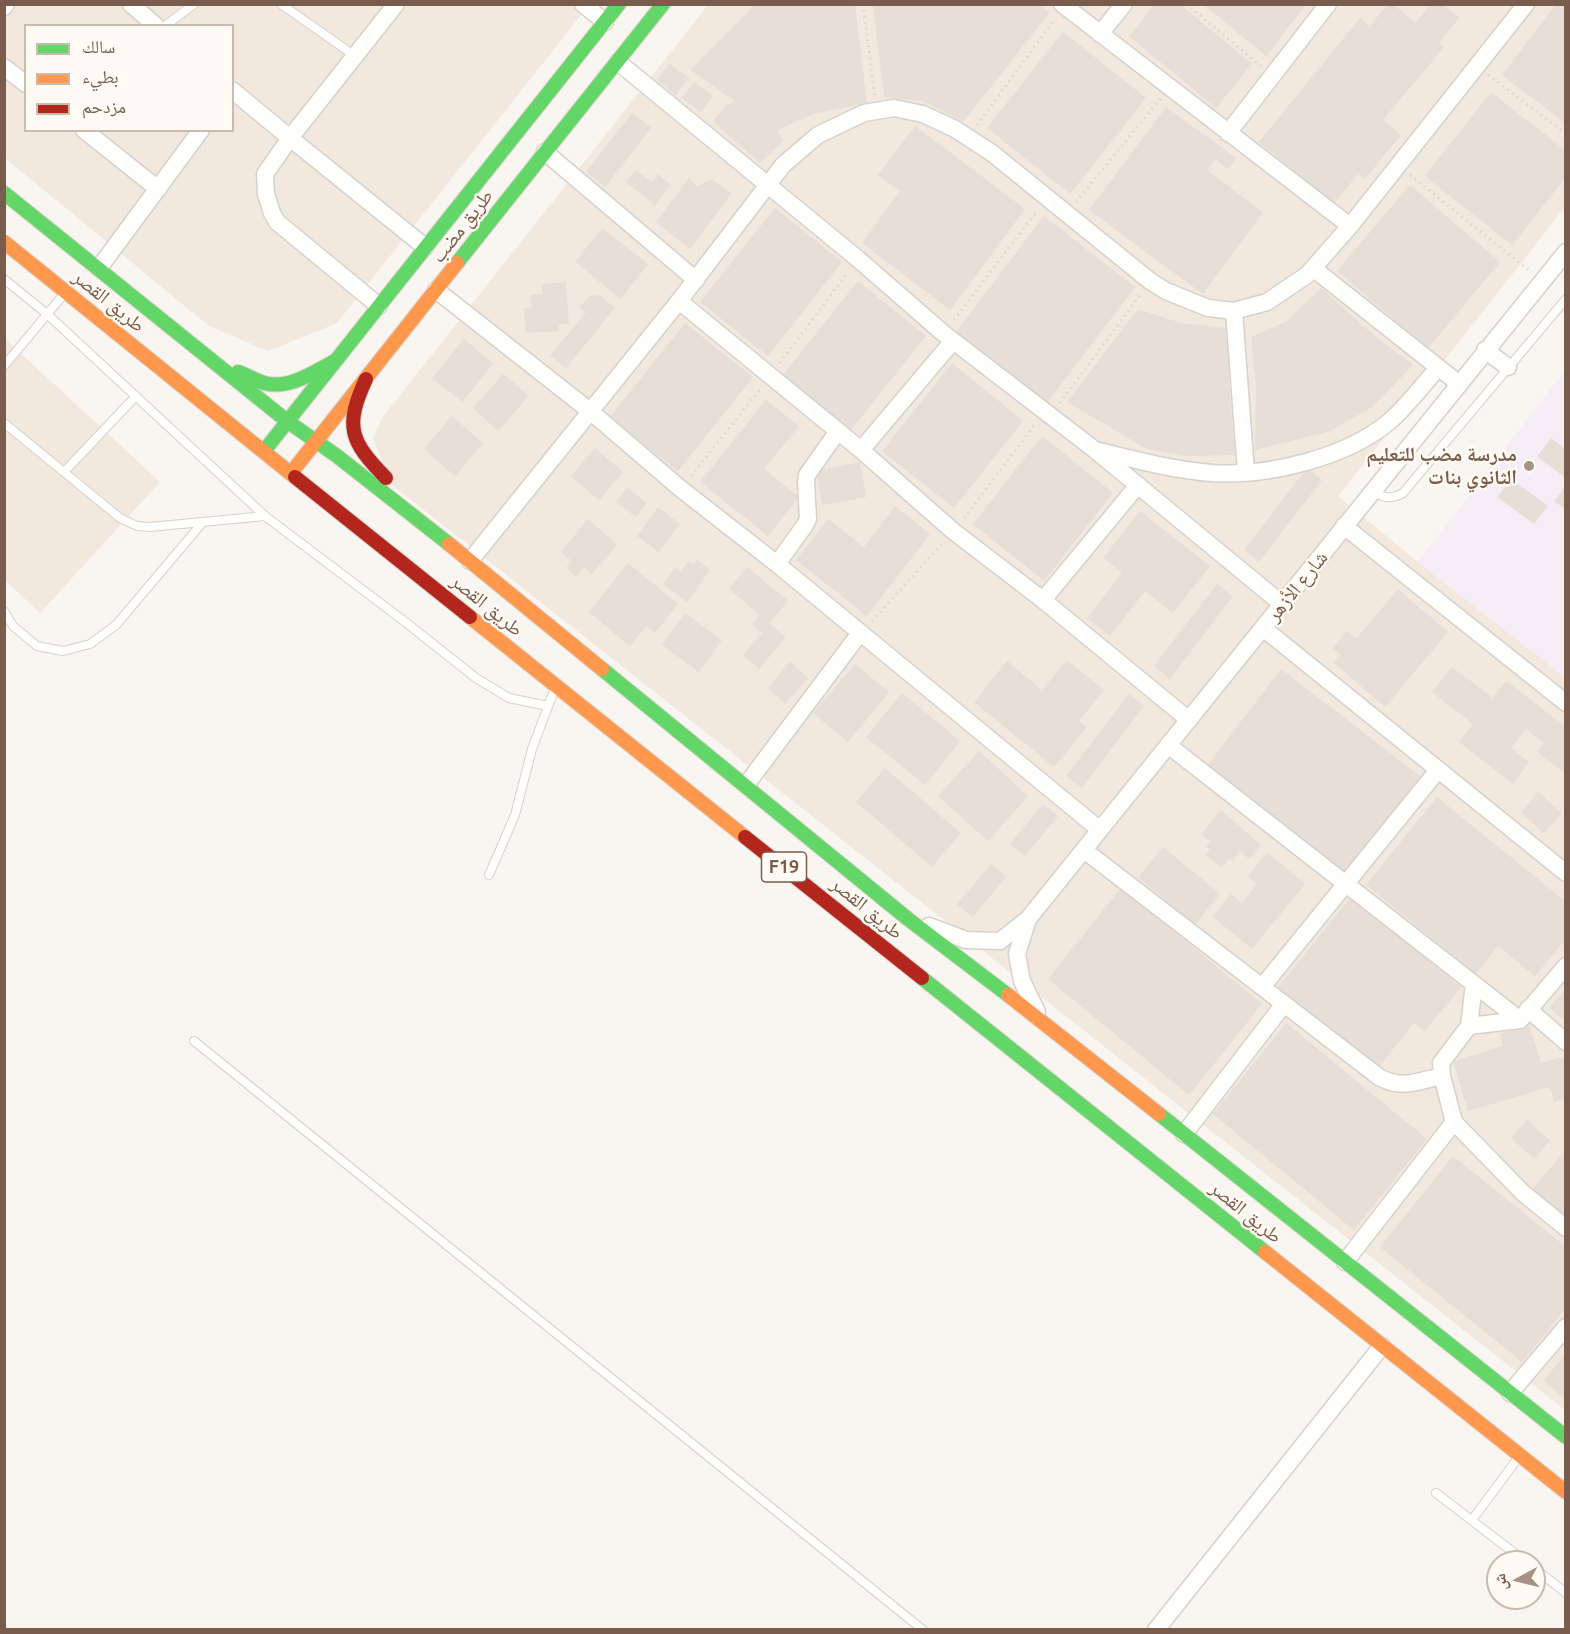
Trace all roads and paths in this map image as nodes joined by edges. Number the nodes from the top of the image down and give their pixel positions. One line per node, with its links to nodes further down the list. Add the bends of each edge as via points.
1 (131, 4): 15 (street)
2 (194, 4): 16 (lane)
3 (281, 4): 18 (lane)
4 (396, 4): 18 (street)
5 (583, 4): 14 (street)
6 (619, 4): 14 (main road, طريق مضب)
7 (663, 4): 19 (main road, طريق مضب)
8 (863, 4): 26 (path)
9 (1124, 4): 17 (street)
10 (1186, 4): 22 (path)
11 (1328, 4): 22 (street)
12 (1526, 4): 21 (street)
13 (1063, 5): 17 (street); 32 (path)
14 (605, 22): 42 (main road, طريق مضب)
15 (154, 24)
16 (168, 24)
17 (1100, 34): 24 (street)
18 (355, 56): 31 (street)
19 (618, 62): 33 (main road, طريق مضب); 35 (street)
20 (4, 67): 23 (street)
21 (1478, 67): 30 (path); 34 (street)
22 (1273, 76): 29 (street)
23 (24, 82)
24 (1170, 88): 29 (street); 39 (path)
25 (234, 92): 31 (street)
26 (877, 111): 32 (street, via 894,108 923,114); 35 (street, via 864,113 818,135 783,165)
27 (87, 132): 36 (street)
28 (200, 132): 36 (street)
29 (1228, 133): 40 (street)
30 (1566, 134)
31 (290, 138): 42 (street); 55 (street, via 265,174 272,213 277,222)
32 (967, 138): 38 (street)
33 (545, 152): 48 (street); 51 (main road, طريق مضب)
34 (1398, 166): 40 (street); 49 (path)
35 (768, 185): 44 (street); 48 (street)
36 (158, 189): 45 (street)
37 (4, 193): 45 (main road, طريق القصر / F19)
38 (1047, 198): 39 (street); 58 (path)
39 (1067, 213): 50 (street)
40 (1350, 226): 46 (street)
41 (4, 242): 52 (main road, طريق القصر / F19)
42 (426, 247): 55 (main road, طريق مضب)
43 (1566, 252): 49 (street, شارع الأزهر)
44 (858, 259): 58 (street); 65 (path)
45 (99, 268): 61 (main road, طريق القصر / F19)
46 (1314, 269): 56 (street, via 1267,302); 64 (street)
47 (4, 279): 57 (lane)
48 (696, 280): 54 (street)
49 (1542, 280): 59 (street, شارع الأزهر)
50 (1150, 281): 56 (street, via 1208,308); 70 (path)
51 (436, 290): 66 (main road, طريق مضب); 69 (street)
52 (67, 291): 57 (lane); 77 (main road, طريق القصر / F19)
53 (1566, 299): 63 (lane)
54 (679, 301): 65 (street); 69 (street)
55 (379, 306): 60 (main road, طريق مضب)
56 (1234, 311): 79 (street)
57 (47, 315): 62 (lane); 68 (lane)
58 (948, 337): 70 (street); 75 (street)
59 (1485, 350): 63 (street); 67 (street, شارع الأزهر)
60 (335, 361): 61 (main road, via 290,383 277,384 265,383); 71 (main road, طريق مضب)
61 (214, 362): 71 (main road, طريق القصر / F19)
62 (4, 366)
63 (1508, 367): 83 (lane, via 1403,492 1388,498)
64 (1438, 368): 67 (street); 79 (street, via 1398,414 1368,436 1314,459)
65 (771, 376): 73 (street); 82 (path)
66 (366, 379): 74 (main road, طريق مضب); 88 (main road, via 355,400 354,440)
67 (1458, 384): 83 (street, شارع الأزهر)
68 (136, 396): 78 (lane); 84 (lane)
69 (590, 411): 82 (street); 89 (street)
70 (1047, 414): 76 (street); 87 (path)
71 (287, 421): 74 (main road, طريق القصر / F19); 77 (main road, طريق مضب)
72 (4, 423): 78 (lane)
73 (838, 431): 75 (street); 90 (street, via 807,475 805,525)
74 (316, 441): 80 (main road, طريق مضب); 88 (main road, طريق القصر / F19)
75 (861, 450): 87 (street)
76 (1095, 450): 79 (street, via 1173,468); 81 (street)
77 (264, 451): 80 (main road, طريق القصر / F19)
78 (64, 472): 85 (lane, via 120,518 137,526)
79 (1246, 472)
80 (291, 473): 96 (main road, طريق القصر / F19)
81 (1137, 485): 91 (street); 92 (street)
82 (681, 489): 90 (street)
83 (1373, 491): 86 (street, شارع الأزهر)
84 (265, 516): 85 (lane); 98 (lane, via 484,684 509,698)
85 (203, 522): 93 (lane, via 116,625 90,644 63,651 37,646 13,626)
86 (1344, 526): 92 (street, شارع الأزهر); 97 (street)
87 (953, 531): 91 (street); 95 (path)
88 (440, 537): 89 (main road, طريق القصر / F19)
89 (470, 561): 102 (main road, طريق القصر / F19)
90 (777, 564): 95 (street)
91 (1043, 600): 99 (street)
92 (1282, 604): 94 (street, شارع الأزهر)
93 (4, 611)
94 (1263, 628): 99 (street, شارع الأزهر); 101 (street)
95 (860, 633): 102 (street); 103 (street)
96 (556, 685): 98 (lane); 125 (main road, طريق القصر / F19)
97 (1566, 703)
98 (548, 706): 106 (lane, via 515,815)
99 (1189, 720): 100 (street, شارع الأزهر)
100 (1168, 746): 103 (street, شارع الأزهر); 107 (street)
101 (1438, 770): 105 (street); 107 (street)
102 (746, 785): 108 (main road, طريق القصر / F19)
103 (1100, 830): 104 (street, شارع الأزهر)
104 (1084, 850): 109 (street, شارع الأزهر); 112 (street)
105 (1566, 873)
106 (489, 874)
107 (1346, 883): 111 (street); 112 (street)
108 (908, 919): 109 (street, شارع الأزهر, via 966,940 990,942 1000,941); 115 (main road, طريق القصر / F19)
109 (1028, 920): 115 (street, شارع الأزهر, via 1017,954 1018,968)
110 (1566, 966): 114 (street)
111 (1474, 984): 114 (street); 116 (street)
112 (1262, 987): 113 (street)
113 (1284, 1004): 119 (street, via 1391,1084); 121 (street)
114 (1524, 1015): 116 (street); 118 (street)
115 (1041, 1020): 121 (main road, طريق القصر / F19)
116 (1469, 1026): 119 (street, via 1442,1061)
117 (194, 1041): 135 (lane)
118 (1566, 1042)
119 (1442, 1076): 120 (street)
120 (1454, 1122): 122 (street, via 1523,1193); 123 (street)
121 (1184, 1134): 123 (main road, طريق القصر / F19)
122 (1566, 1228)
123 (1345, 1262): 126 (main road, طريق القصر / F19)
124 (1566, 1327): 126 (street)
125 (1382, 1346): 128 (main road, طريق القصر / F19); 136 (street)
126 (1510, 1393): 127 (main road, طريق القصر / F19)
127 (1566, 1437)
128 (1520, 1455): 129 (main road, طريق القصر / F19); 131 (lane)
129 (1566, 1492)
130 (1436, 1493): 131 (lane)
131 (1472, 1520): 132 (lane)
132 (1511, 1550)
133 (1546, 1577): 134 (lane)
134 (1566, 1593)
135 (923, 1629)
136 (1156, 1629)

